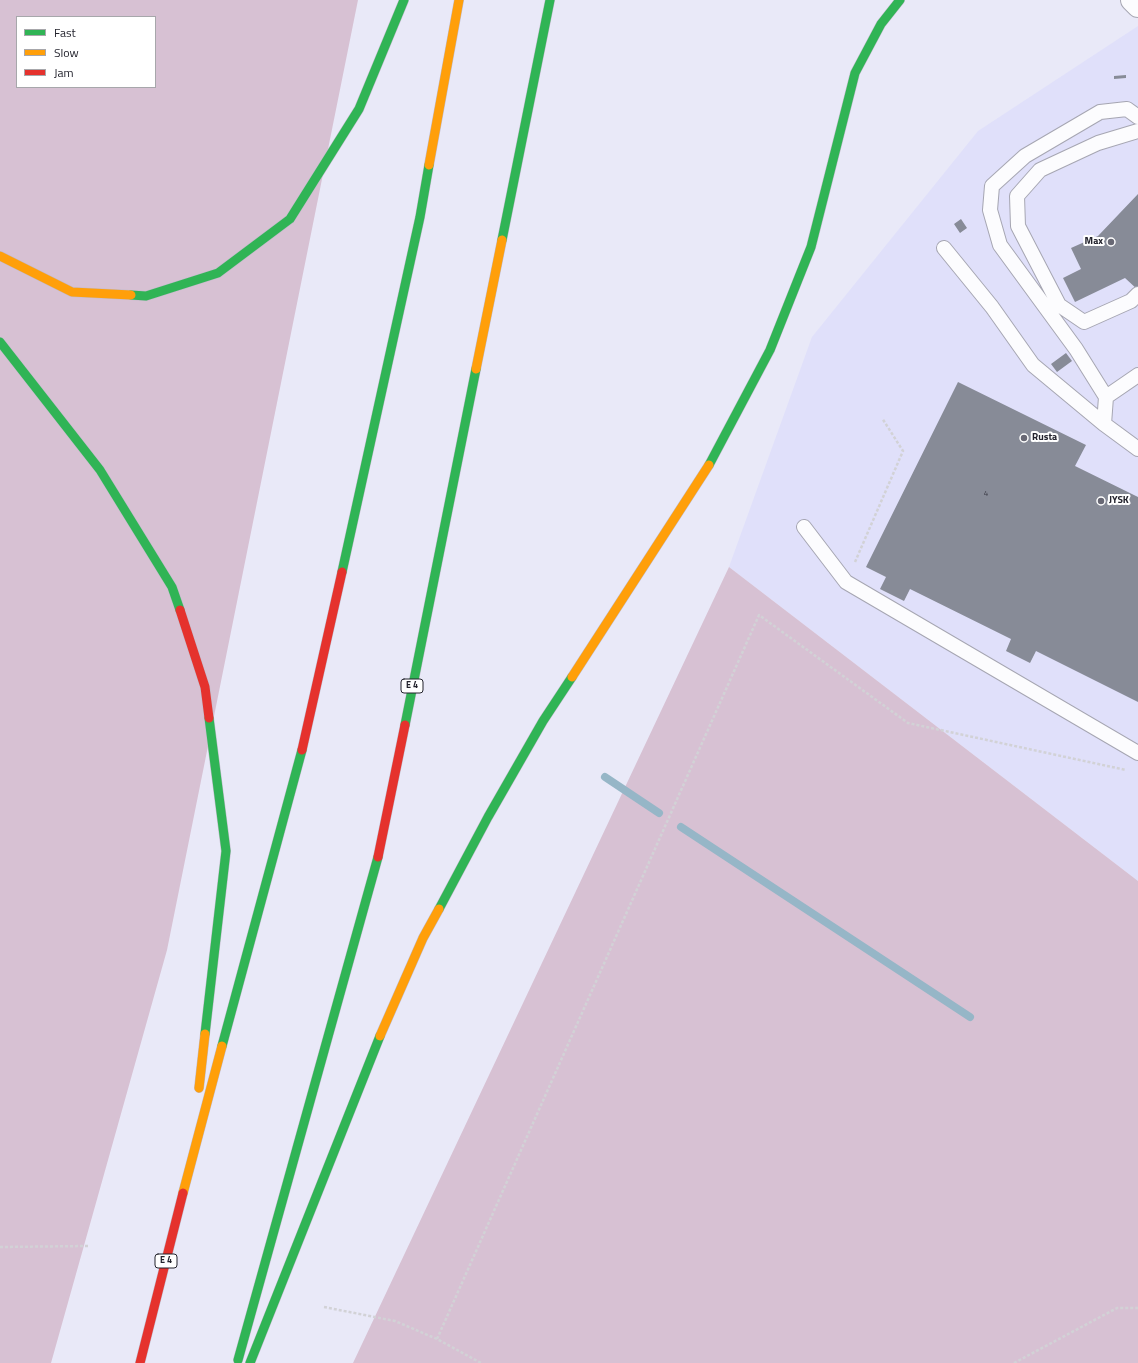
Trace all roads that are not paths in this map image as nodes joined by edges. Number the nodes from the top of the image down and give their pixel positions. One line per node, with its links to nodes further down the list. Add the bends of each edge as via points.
1 (404, 0): 10 (highway, via 359,109 290,219 218,273 146,296 72,292)
2 (459, 0): 19 (highway, E 4, via 420,217 306,736)
3 (550, 0): 21 (highway, E 4, via 377,863)
4 (900, 0): 22 (highway, via 881,24 854,73 811,247 770,350 704,474 543,721 423,938 374,1049)
5 (1132, 0): 6 (street)
6 (1138, 6)
7 (1138, 117): 14 (lane, via 1127,109 1100,112 1025,156 992,186 990,210 1000,245 1076,349)
8 (1138, 131): 11 (lane, via 1098,143 1040,170 1017,196 1018,226 1059,305 1084,322 1131,302)
9 (944, 248): 15 (lane, via 992,307 1033,366)
10 (0, 256)
11 (1138, 294)
12 (0, 342): 19 (highway, via 100,470 172,587 205,687 226,851)
13 (1138, 374): 14 (lane)
14 (1106, 397): 15 (lane)
15 (1104, 424): 16 (lane)
16 (1138, 449)
17 (804, 527): 18 (lane, via 846,582)
18 (1138, 753)
19 (192, 1160): 20 (highway, E 4)
20 (140, 1363)
21 (237, 1363)
22 (250, 1363)

